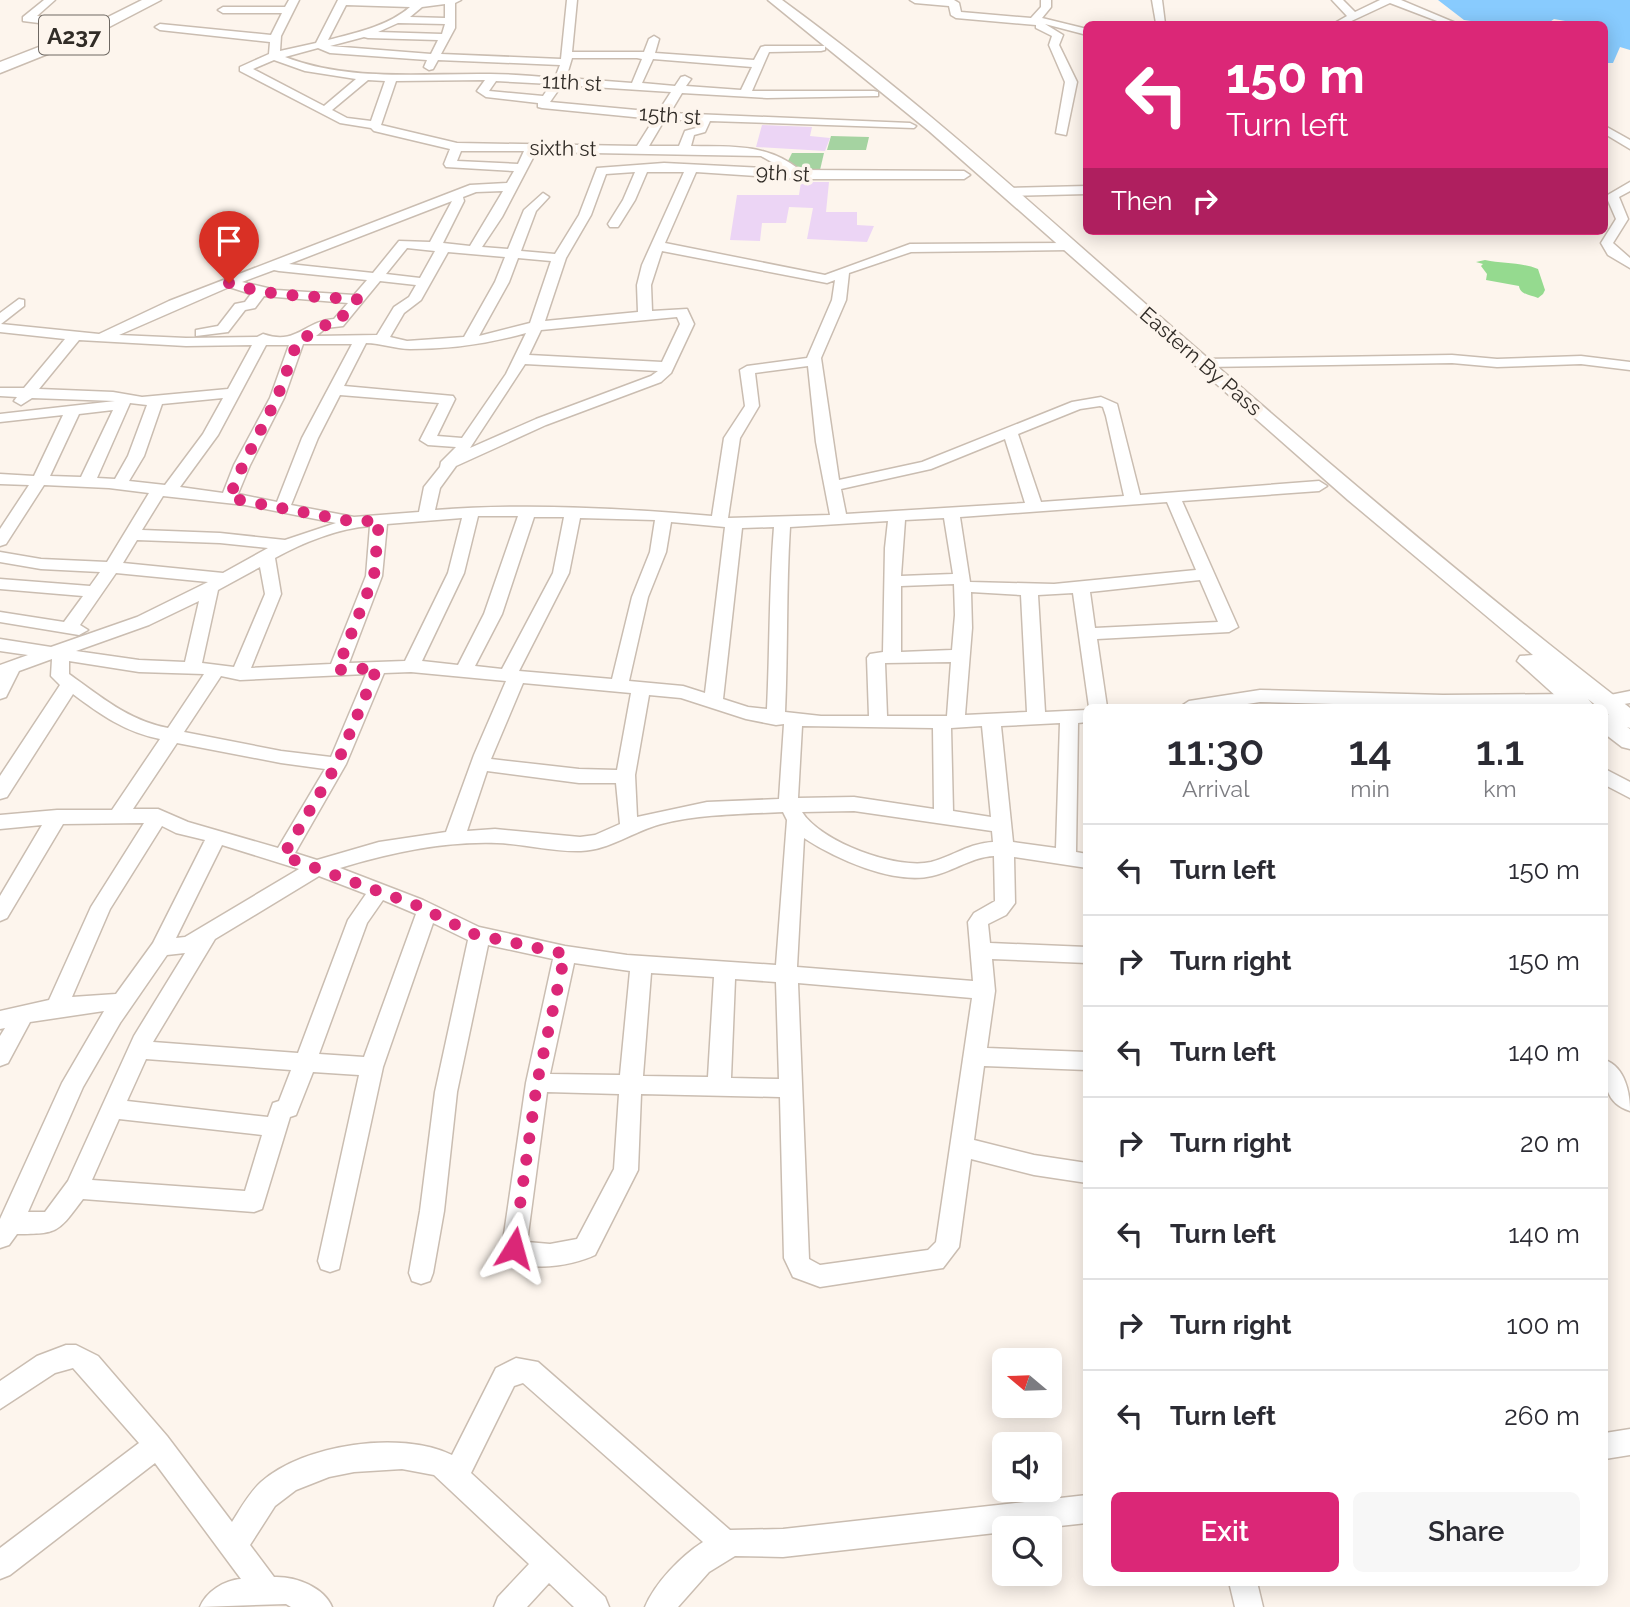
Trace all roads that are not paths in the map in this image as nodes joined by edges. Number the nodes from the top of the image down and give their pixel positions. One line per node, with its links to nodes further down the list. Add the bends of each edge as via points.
1 (50, 0): 32 (street, via 26,18)
2 (145, 0): 48 (highway, A237)
3 (154, 0): 48 (highway, A237, via 64,44)
4 (236, 0): 20 (street)
5 (562, 0): 6 (street)
6 (572, 0): 7 (street); 45 (street)
7 (580, 0)
8 (758, 0): 41 (main road, Eastern By Pass)
9 (774, 0): 82 (main road, Eastern By Pass)
10 (915, 0): 17 (street)
11 (1046, 0): 26 (street)
12 (1157, 0): 28 (street)
13 (1337, 0): 24 (street)
14 (1390, 0): 24 (street); 30 (street)
15 (364, 1): 18 (street); 21 (street, via 342,2)
16 (453, 1): 18 (street); 27 (street)
17 (955, 2): 31 (street, via 956,15)
18 (419, 4): 25 (street)
19 (291, 5): 20 (street); 38 (street)
20 (223, 10): 35 (street)
21 (335, 15): 22 (street); 40 (street)
22 (348, 16)
23 (376, 16): 25 (street)
24 (1355, 17): 29 (street)
25 (400, 18): 27 (street); 36 (street)
26 (1035, 20): 31 (street); 34 (street)
27 (452, 21): 37 (street)
28 (1161, 21)
29 (1345, 21)
30 (1445, 21)
31 (1018, 22): 66 (street, via 1058,35 1054,45 1072,86)
32 (67, 25)
33 (160, 27): 35 (street)
34 (1083, 31)
35 (203, 33): 38 (street)
36 (364, 34): 37 (street); 40 (street)
37 (444, 37): 44 (street)
38 (275, 39): 42 (street)
39 (654, 39): 43 (street)
40 (320, 45): 42 (street); 44 (street, via 330,50)
41 (821, 48): 47 (street, via 768,48); 57 (main road, Eastern By Pass)
42 (274, 55): 49 (street, 11th st, via 305,68); 59 (street, sixth st, via 244,69)
43 (647, 56): 45 (street); 46 (street); 54 (street)
44 (434, 57): 45 (street); 50 (street)
45 (566, 58): 53 (street)
46 (696, 61): 47 (street); 55 (street)
47 (758, 64): 56 (street)
48 (0, 66)
49 (366, 76): 52 (street, 11th st); 59 (street)
50 (424, 77): 51 (street, 11th st); 52 (street, 11th st)
51 (493, 77): 53 (street, 11th st); 58 (street, via 483,91 486,94)
52 (392, 78): 63 (street)
53 (558, 81): 54 (street, 11th st); 58 (street)
54 (636, 85): 55 (street, 11th st)
55 (679, 88): 56 (street, 11th st); 60 (street)
56 (745, 94): 57 (street, 11th st)
57 (874, 94): 64 (main road, Eastern By Pass)
58 (545, 100): 60 (street, 15th st, via 542,106)
59 (325, 111): 63 (street, sixth st, via 344,121)
60 (664, 116): 61 (street, 15th st); 71 (street)
61 (705, 118): 62 (street, 15th st); 72 (street, via 701,130 688,133)
62 (743, 119): 64 (street, 15th st); 67 (street)
63 (375, 125): 69 (street, sixth st)
64 (911, 126): 78 (main road, Eastern By Pass)
65 (1608, 131): 68 (street)
66 (1062, 133)
67 (742, 143): 72 (street, sixth st); 76 (street); 77 (street, sixth st, via 772,155)
68 (1630, 145)
69 (457, 147): 70 (street, sixth st); 75 (street, via 450,164)
70 (532, 148): 71 (street, sixth st); 75 (street)
71 (640, 149): 72 (street, sixth st)
72 (684, 150)
73 (643, 167): 74 (street, 9th st); 84 (street); 91 (street, 9th st, via 601,171 585,215)
74 (692, 168): 76 (street, 9th st); 85 (street)
75 (521, 169): 80 (street)
76 (738, 170): 77 (street, 9th st)
77 (799, 174): 78 (street, 9th st)
78 (964, 175): 86 (main road, Eastern By Pass)
79 (1630, 186): 92 (street, via 1612,196 1622,219 1607,243)
80 (510, 190): 83 (street, via 474,188); 89 (street); 90 (street, via 543,197 530,210)
81 (1083, 190): 82 (street)
82 (1007, 192): 87 (main road, Eastern By Pass)
83 (456, 195): 88 (street, via 458,201); 93 (street)
84 (614, 224)
85 (659, 246): 94 (street, via 816,279); 101 (street, via 644,285)
86 (1045, 246): 87 (street); 94 (street, via 910,248); 134 (main road, Eastern By Pass)
87 (1068, 246): 115 (main road, Eastern By Pass)
88 (440, 247): 89 (street); 95 (street, via 404,244); 96 (street)
89 (474, 250): 90 (street)
90 (513, 256): 91 (street); 112 (street)
91 (559, 258): 103 (street)
92 (1630, 264)
93 (277, 266): 95 (street); 97 (street)
94 (844, 271): 114 (street, via 839,300)
95 (377, 278): 96 (street); 99 (street)
96 (424, 282): 108 (street, via 414,300 399,310)
97 (229, 283): 98 (street); 106 (street)
98 (253, 289): 99 (street); 110 (street, via 258,294 250,305 240,307 223,329 200,333)
99 (357, 299): 109 (street, via 336,324 320,326)
100 (19, 303): 102 (street)
101 (645, 317): 103 (street); 117 (street, via 682,312 687,321)
102 (0, 320)
103 (536, 326): 112 (street); 113 (street)
104 (0, 328): 105 (street)
105 (76, 335): 106 (street); 120 (street)
106 (101, 338): 110 (street)
107 (263, 338): 109 (street); 110 (street); 121 (street)
108 (382, 339): 111 (street); 112 (street, via 407,345)
109 (300, 340): 111 (street); 136 (street)
110 (196, 341)
111 (360, 341): 118 (street)
112 (469, 341)
113 (520, 359): 117 (street); 127 (street, via 503,392)
114 (815, 360): 133 (street); 151 (street, via 747,370 752,406 732,438 723,482)
115 (1203, 363): 116 (street, via 1581,359); 195 (main road, Eastern By Pass)
116 (1630, 366)
117 (667, 367): 128 (street, via 656,379 541,422)
118 (333, 390): 127 (street, via 448,399 428,440); 139 (street)
119 (0, 392): 120 (street)
120 (27, 393): 122 (street); 125 (street)
121 (232, 393): 122 (street); 135 (street, via 210,435)
122 (149, 400): 123 (street); 132 (street, via 135,456)
123 (123, 404): 124 (street); 131 (street)
124 (72, 412): 125 (street); 130 (street)
125 (3, 422)
126 (1010, 432): 133 (street, via 926,466); 138 (street, via 1077,405 1110,404); 140 (street)
127 (465, 443): 128 (street)
128 (446, 465): 145 (street, via 432,487)
129 (0, 479): 130 (street)
130 (40, 480): 131 (street); 154 (street)
131 (87, 482): 132 (street)
132 (119, 485): 135 (street)
133 (832, 486): 149 (street)
134 (1319, 486): 137 (street); 192 (main road, Eastern By Pass)
135 (163, 491): 136 (street); 153 (street)
136 (229, 498): 139 (street)
137 (1173, 498): 138 (street); 159 (street)
138 (1133, 500): 140 (street)
139 (282, 508): 150 (street)
140 (1035, 508): 144 (street)
141 (471, 512): 142 (street); 145 (street); 176 (street, via 456,573)
142 (528, 512): 143 (street); 182 (street, via 493,614)
143 (573, 512): 146 (street); 184 (street, via 561,573)
144 (951, 513): 147 (street); 162 (street)
145 (426, 515): 148 (street)
146 (664, 517): 151 (street); 186 (street)
147 (897, 517): 149 (street); 161 (street)
148 (379, 520): 150 (street); 181 (street, via 374,576)
149 (839, 520): 152 (street)
150 (355, 522): 155 (street)
151 (726, 522): 152 (street); 193 (street)
152 (782, 522): 200 (street, via 777,602)
153 (132, 534): 155 (street); 158 (street)
154 (0, 541)
155 (286, 545): 156 (street)
156 (266, 555): 160 (street); 183 (street, via 273,594)
157 (0, 557): 158 (street)
158 (112, 567): 160 (street); 166 (street)
159 (1207, 574): 165 (street); 171 (street, via 1229,627)
160 (227, 579): 164 (street)
161 (893, 581): 162 (street); 174 (street)
162 (962, 582): 167 (street, via 998,591); 175 (street)
163 (0, 584): 166 (street)
164 (210, 588): 170 (street, via 143,621); 177 (street)
165 (1081, 588): 167 (street); 171 (street)
166 (94, 592): 169 (street)
167 (1029, 592): 201 (street)
168 (0, 617): 169 (street)
169 (68, 629): 170 (street)
170 (108, 632): 173 (street)
171 (1088, 634): 194 (street)
172 (0, 645): 173 (street)
173 (56, 653): 177 (street, via 139,666); 180 (street); 185 (street, via 60,676)
174 (892, 656): 175 (street); 205 (street, via 875,660)
175 (959, 656): 204 (street)
176 (411, 666): 179 (street); 182 (street)
177 (192, 668): 178 (street)
178 (217, 668): 183 (street); 206 (street)
179 (377, 668): 181 (street); 208 (street)
180 (6, 669): 188 (street)
181 (337, 670): 183 (street)
182 (464, 671): 184 (street)
183 (240, 674)
184 (513, 676): 186 (street); 209 (street)
185 (71, 683): 206 (street, via 127,724); 213 (street)
186 (619, 686): 187 (street)
187 (641, 688): 193 (street, via 683,692); 210 (street)
188 (0, 693)
189 (1630, 696): 196 (street)
190 (1305, 702): 191 (street); 192 (street)
191 (1239, 703)
192 (1567, 703)
193 (713, 704): 200 (street)
194 (1098, 704)
195 (1596, 704)
196 (1608, 710)
197 (1608, 713): 202 (main road, Eastern By Pass)
198 (1608, 715): 207 (main road, Eastern By Pass)
199 (1078, 717): 201 (street); 226 (street)
200 (785, 719): 205 (street); 214 (street)
201 (1036, 719): 203 (street)
202 (1630, 720)
203 (991, 721): 204 (street); 220 (street)
204 (949, 722): 205 (street); 217 (street)
205 (878, 723)
206 (170, 736): 208 (street); 215 (street)
207 (1630, 741)
208 (337, 764): 225 (street)
209 (480, 764): 210 (street); 223 (street)
210 (627, 777): 221 (street, via 624,807)
211 (1608, 778): 212 (street)
212 (1630, 791)
213 (0, 792)
214 (792, 813): 217 (street, via 854,804); 221 (street, via 707,809); 224 (street, via 808,832 831,845 909,870 927,870 987,849); 241 (street)
215 (118, 816): 216 (street); 218 (street)
216 (158, 816): 222 (street); 244 (street, via 101,907)
217 (943, 816): 220 (street)
218 (57, 817): 219 (street); 229 (street)
219 (0, 822)
220 (1001, 825): 224 (street)
221 (631, 828): 223 (street, via 580,844 495,836)
222 (217, 836): 225 (street); 235 (street)
223 (454, 839): 228 (street, via 379,849)
224 (1004, 849): 226 (street); 236 (street, via 1005,903 978,922)
225 (283, 856): 228 (street)
226 (1066, 858): 227 (street)
227 (1083, 860)
228 (317, 867): 230 (street); 233 (street)
229 (9, 879): 232 (street)
230 (379, 891): 231 (street); 251 (street, via 358,920)
231 (427, 911): 234 (street); 252 (street)
232 (0, 913)
233 (208, 933): 235 (street, via 190,944); 247 (street)
234 (480, 935): 237 (street); 266 (street, via 446,1092)
235 (161, 948): 243 (street)
236 (981, 951): 238 (street); 242 (street)
237 (565, 954): 239 (street); 254 (street)
238 (1083, 955)
239 (641, 965): 240 (street); 255 (street)
240 (725, 971): 241 (street); 256 (street)
241 (788, 975): 242 (street); 257 (street)
242 (984, 991): 249 (street)
243 (122, 1003): 244 (street); 264 (street, via 73,1083)
244 (58, 1005): 245 (street)
245 (23, 1014): 246 (street); 248 (street)
246 (0, 1020)
247 (138, 1050): 251 (street); 259 (street)
248 (0, 1057)
249 (977, 1057): 250 (street); 261 (street)
250 (1083, 1061)
251 (307, 1062): 252 (street); 260 (street, via 288,1108 281,1110)
252 (372, 1066): 265 (street)
253 (1608, 1074): 258 (street)
254 (537, 1083): 255 (street); 255 (street, via 514,1248 523,1255 578,1253 586,1247 626,1170)
255 (631, 1084): 256 (street)
256 (719, 1086): 257 (street)
257 (792, 1088): 261 (street, via 796,1258 799,1269 807,1274 934,1260 943,1254)
258 (1630, 1102)
259 (113, 1110): 260 (street); 263 (street)
260 (274, 1127): 263 (street, via 254,1202)
261 (962, 1147): 262 (street)
262 (1083, 1172)
263 (77, 1188): 264 (street, via 53,1220)
264 (5, 1230)
265 (330, 1261)
266 (421, 1273)
267 (0, 1397): 269 (street, via 42,1367 75,1356 89,1364)
268 (1630, 1442): 270 (street)
269 (158, 1445): 273 (street); 276 (street)
270 (1608, 1446)
271 (456, 1476): 273 (street, via 442,1464 412,1455 348,1460 301,1472 270,1492); 274 (street, via 505,1377 516,1370 530,1371); 275 (street)
272 (1083, 1509): 274 (street, via 783,1543)
273 (233, 1545): 278 (street)
274 (727, 1545): 283 (street, via 705,1558)
275 (549, 1563): 281 (street); 282 (street)
276 (0, 1565)
277 (1244, 1586): 284 (street)
278 (268, 1592): 279 (street, via 235,1593); 280 (street, via 289,1590)
279 (214, 1607)
280 (318, 1607)
281 (508, 1607)
282 (595, 1607)
283 (659, 1607)
284 (1249, 1607)

